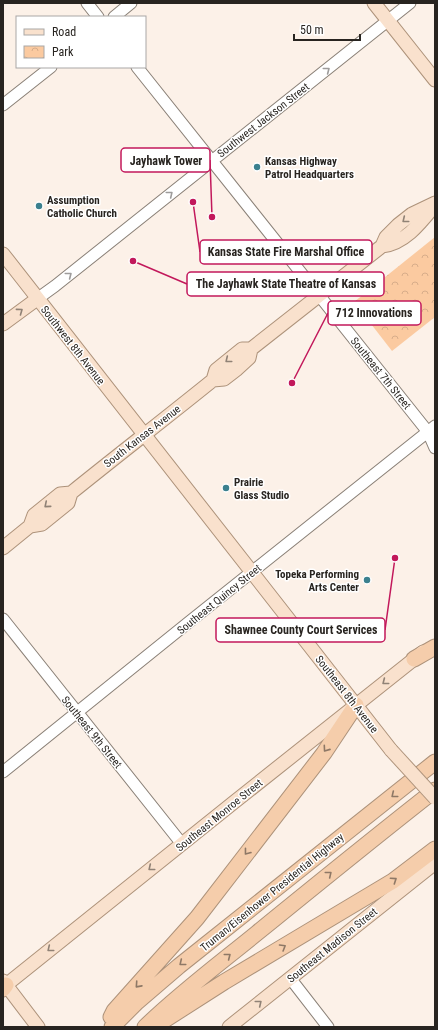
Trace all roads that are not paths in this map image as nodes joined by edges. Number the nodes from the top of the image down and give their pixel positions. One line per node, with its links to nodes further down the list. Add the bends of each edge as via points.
1 (87, 3): 5 (street)
2 (131, 3): 6 (street)
3 (374, 3): 7 (main road)
4 (410, 3): 7 (street, Southwest Jackson Street)
5 (97, 16)
6 (115, 16)
7 (388, 21): 10 (main road); 12 (street, Southwest Jackson Street, one-way to 7)
8 (50, 68): 11 (street)
9 (139, 68): 12 (street, Southeast 7th Street)
10 (435, 80)
11 (3, 105)
12 (212, 160): 15 (street, Southeast 7th Street); 16 (street, Southwest Jackson Street, one-way to 12)
13 (435, 204): 15 (main road, South Kansas Avenue, via 420,224 406,236 391,245 382,246)
14 (3, 254): 16 (main road, Southwest 8th Avenue)
15 (319, 296): 18 (street, Southeast 7th Street); 19 (main road, South Kansas Avenue, via 251,349 249,358 237,369 224,379 213,380)
16 (37, 298): 17 (main road, Southwest Jackson Street, one-way to 16); 19 (main road, Southwest 8th Avenue)
17 (3, 324)
18 (433, 432): 20 (street, Southeast 7th Street); 22 (street, Southeast Quincy Street)
19 (144, 435): 21 (main road, South Kansas Avenue, via 71,493 68,503 42,524 30,526); 22 (main road, Southeast 8th Avenue)
20 (435, 448)
21 (3, 548)
22 (252, 572): 27 (main road, Southeast 8th Avenue); 28 (street, Southeast Quincy Street)
23 (3, 619): 28 (street, Southeast 9th Street)
24 (435, 643): 26 (main road, Southeast Monroe Street)
25 (435, 647): 26 (highway)
26 (414, 660): 27 (main road, Southeast Monroe Street, one-way to 27)
27 (356, 705): 32 (main road, Southeast 8th Avenue, bridge, via 391,750); 33 (main road, Southeast Monroe Street); 39 (highway, one-way to 39, via 324,753 197,918 114,1011)
28 (77, 712): 30 (street, Southeast Quincy Street); 33 (street, Southeast 9th Street)
29 (435, 762): 40 (highway, Truman/Eisenhower Presidential Highway, one-way to 40, via 179,966)
30 (3, 772)
31 (435, 790): 41 (highway, Truman/Eisenhower Presidential Highway, one-way to 31, via 205,974)
32 (435, 798)
33 (182, 844): 37 (main road, Southeast Monroe Street, one-way to 37)
34 (435, 850): 42 (highway, one-way to 34, via 224,982 393,881)
35 (435, 863): 36 (main road, Southeast Madison Street)
36 (290, 978): 43 (main road, Southeast Madison Street, one-way to 36); 44 (street)
37 (4, 986): 38 (main road)
38 (38, 1027)
39 (106, 1027)
40 (112, 1027)
41 (145, 1027)
42 (155, 1027)
43 (229, 1027)
44 (328, 1027)

